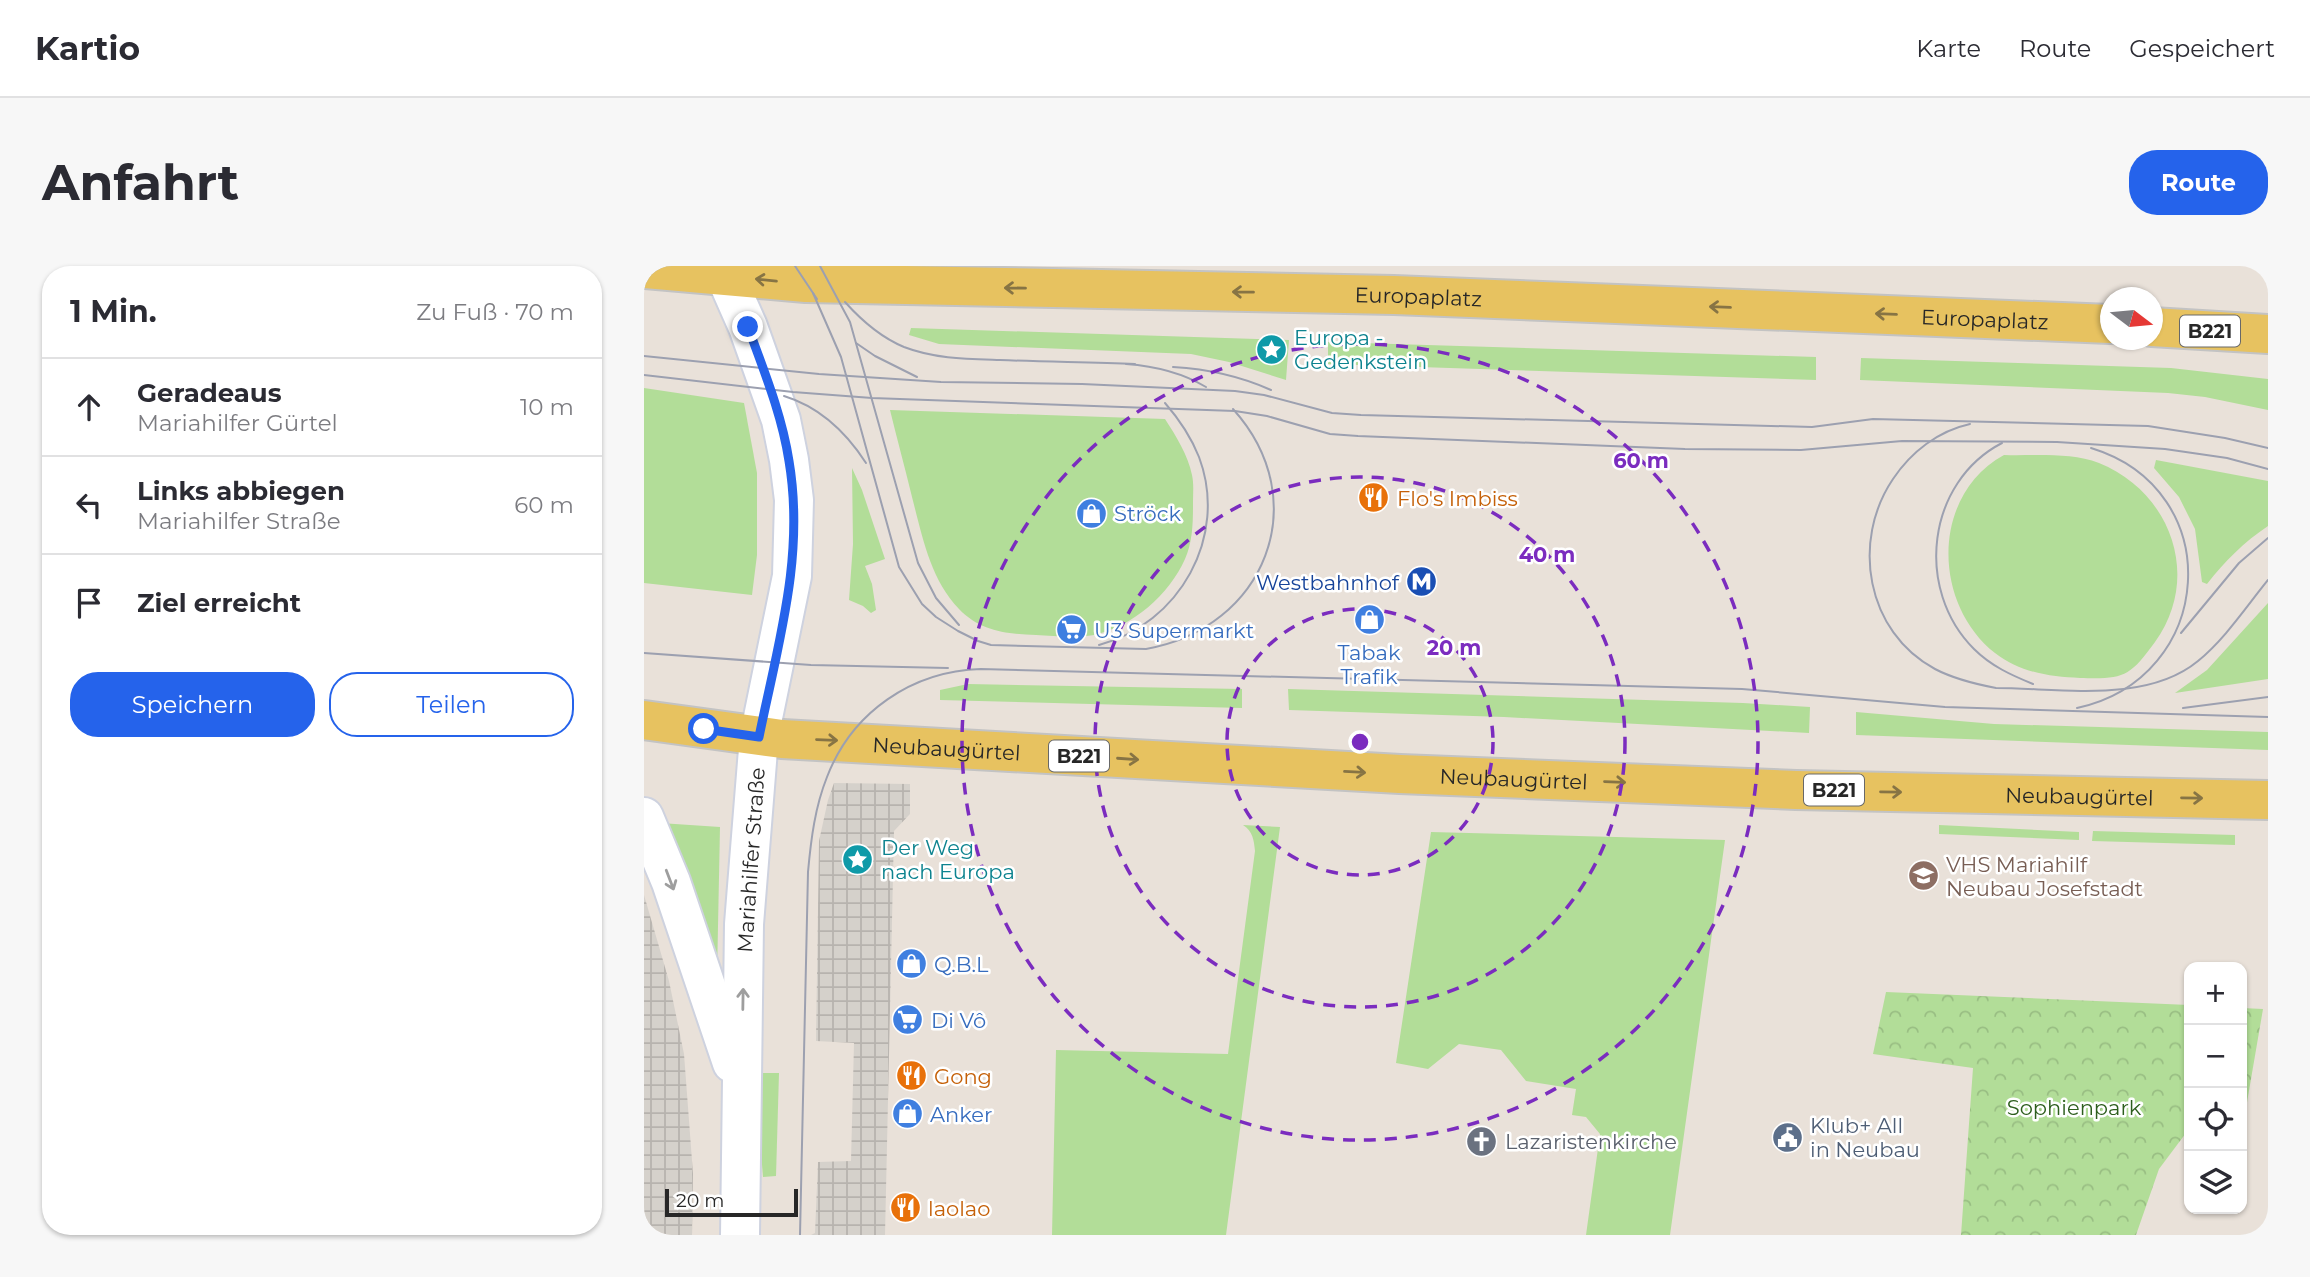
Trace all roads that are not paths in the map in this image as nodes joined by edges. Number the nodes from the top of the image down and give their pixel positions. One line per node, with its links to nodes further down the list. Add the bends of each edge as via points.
1 (644, 269): 2 (main road, Europaplatz)
2 (724, 271): 3 (main road, Europaplatz, one-way to 2, via 1394,295 819,284); 7 (street, Mariahilfer Straße, via 781,421 794,500 792,576)
3 (2100, 324)
4 (2163, 328): 5 (main road, B221)
5 (2268, 334)
6 (644, 720): 7 (main road, B221)
7 (759, 737): 8 (main road, Neubaugürtel / B221, one-way to 8, via 1400,774 1796,790); 10 (street, Mariahilfer Straße, one-way to 7, via 744,924)
8 (2268, 800)
9 (644, 817): 10 (street, Mariahilfer Straße, one-way to 10, via 671,882)
10 (742, 1091): 11 (street, Mariahilfer Straße)
11 (740, 1235)

